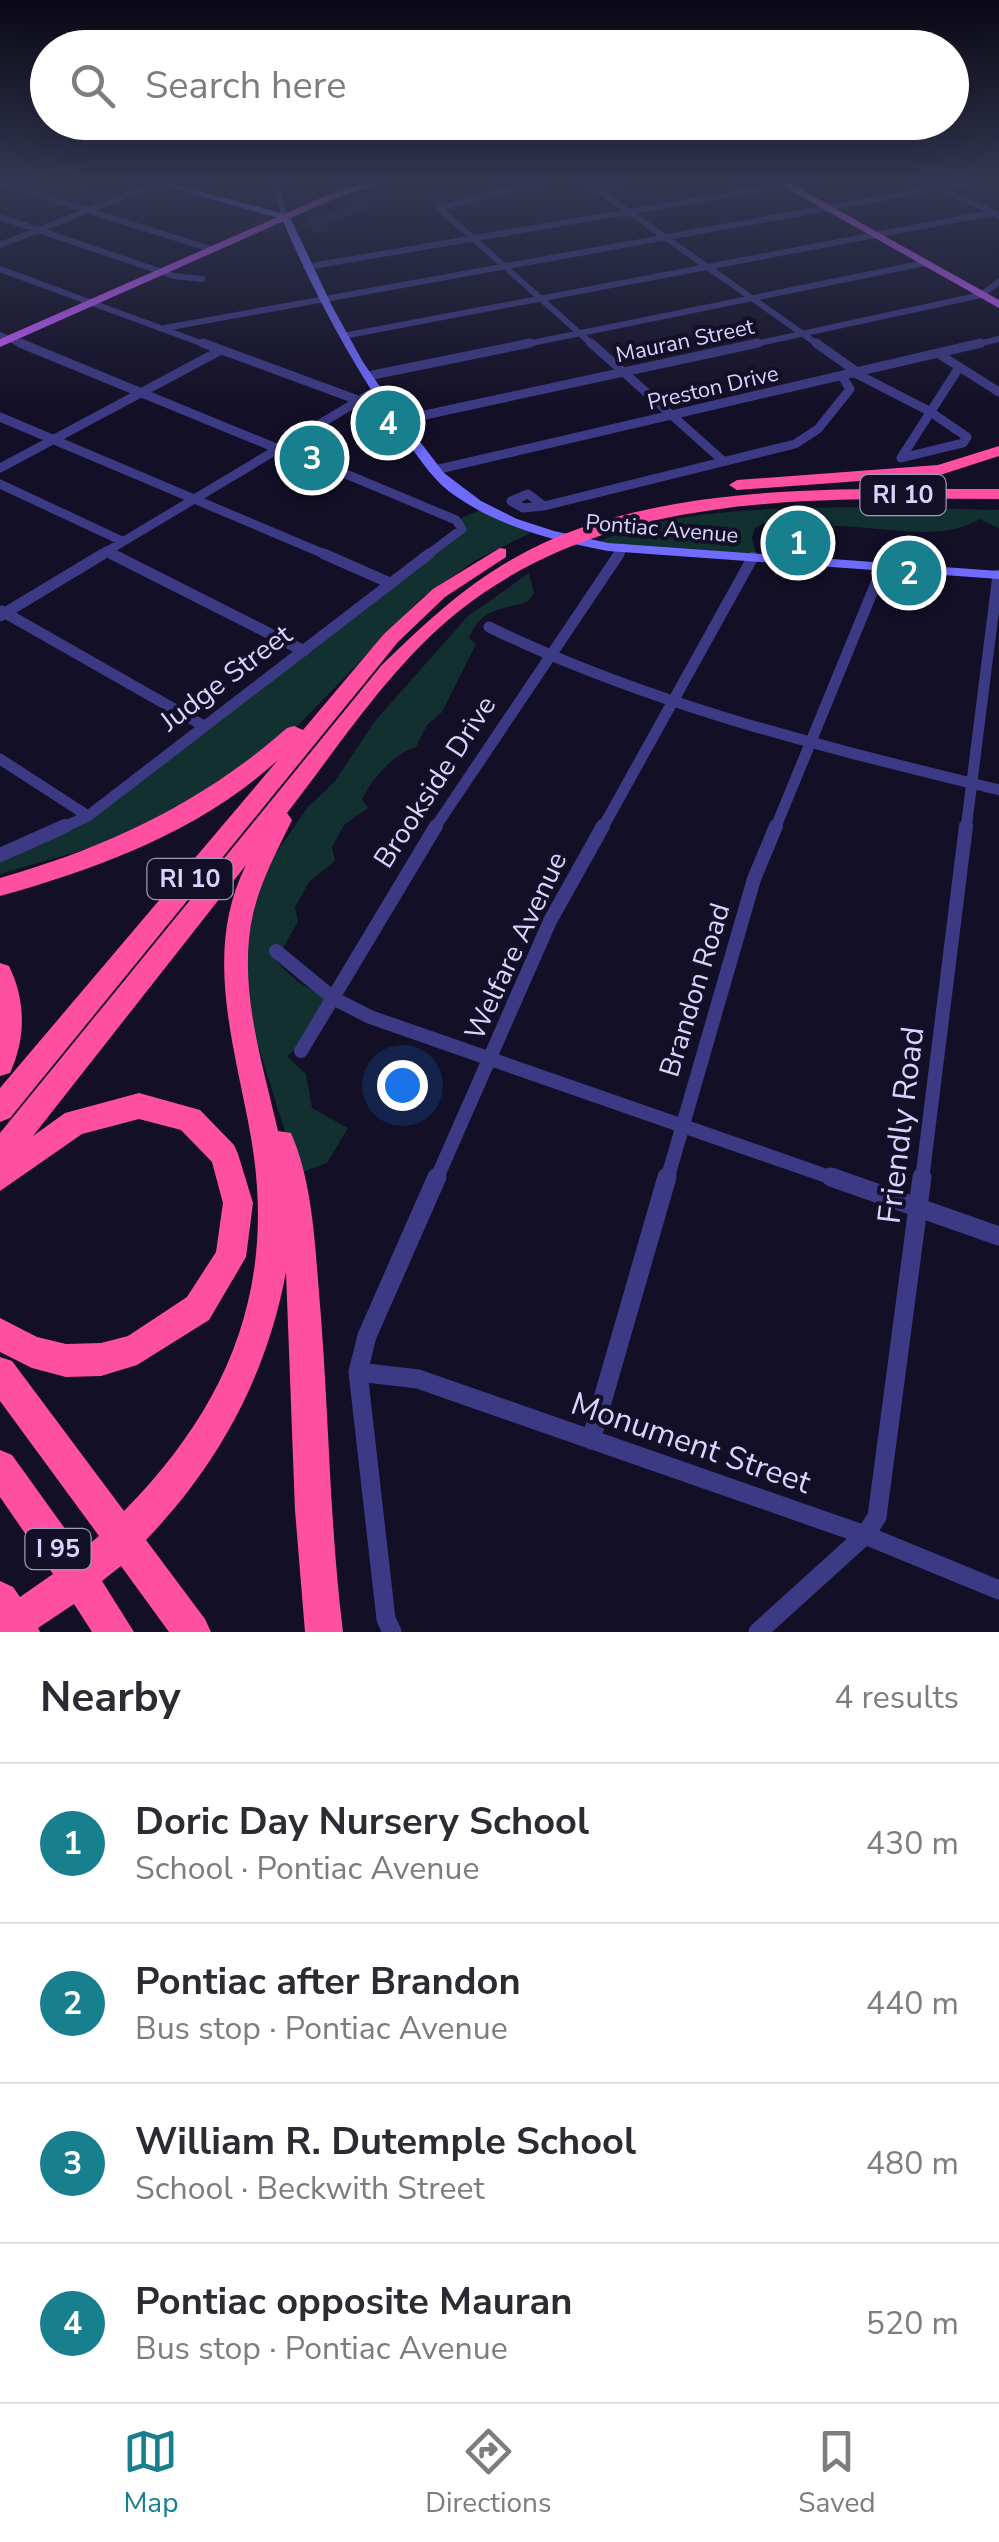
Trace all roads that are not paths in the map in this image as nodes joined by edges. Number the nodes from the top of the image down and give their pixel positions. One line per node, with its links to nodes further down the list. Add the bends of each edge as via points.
1 (120, 257): 15 (street)
2 (193, 257): 15 (main road)
3 (302, 257): 11 (main road, Pontiac Avenue)
4 (358, 257): 11 (street)
5 (494, 257): 12 (street)
6 (560, 257): 12 (street)
7 (694, 257): 13 (street)
8 (759, 257): 13 (street)
9 (913, 257): 10 (main road)
10 (925, 264): 18 (main road); 20 (street)
11 (306, 266): 21 (main road, Pontiac Avenue)
12 (505, 267): 19 (street); 21 (street)
13 (708, 267): 19 (street); 20 (street)
14 (0, 269): 22 (street)
15 (162, 271): 16 (street); 22 (main road)
16 (202, 279)
17 (999, 282): 18 (street)
18 (981, 295): 23 (main road); 25 (street, Mauran Street)
19 (541, 298): 26 (street); 27 (street)
20 (753, 298): 25 (street); 26 (street)
21 (321, 300): 24 (street); 27 (main road, Pontiac Avenue)
22 (94, 302): 24 (street); 28 (main road)
23 (999, 305)
24 (165, 328): 30 (street)
25 (804, 333): 33 (street, Mauran Street); 34 (street)
26 (580, 334): 33 (street); 35 (street)
27 (343, 336): 35 (main road, Pontiac Avenue)
28 (3, 339): 39 (street)
29 (999, 340): 31 (street, Preston Drive)
30 (222, 350): 39 (street); 40 (street)
31 (939, 354): 32 (street); 34 (street, Preston Drive)
32 (958, 369): 38 (street); 41 (street)
33 (624, 372): 42 (street); 44 (street, Mauran Street)
34 (856, 372): 36 (street, Preston Drive); 41 (street)
35 (368, 376): 37 (main road, Pontiac Avenue)
36 (842, 376): 42 (street, Preston Drive); 48 (street, via 850,389 815,432 780,450)
37 (375, 390): 40 (street); 44 (main road, Pontiac Avenue)
38 (999, 392)
39 (139, 394): 45 (street); 46 (street)
40 (355, 399): 46 (street)
41 (929, 411): 41 (street, via 968,442 901,458)
42 (672, 415): 48 (street); 50 (street, Preston Drive)
43 (0, 418): 45 (street)
44 (397, 421): 50 (main road, Pontiac Avenue)
45 (55, 438): 49 (street); 56 (street)
46 (276, 448): 56 (street)
47 (999, 451): 54 (highway, via 940,470)
48 (722, 460): 57 (street)
49 (0, 468)
50 (435, 470): 59 (main road, Pontiac Avenue, via 500,517)
51 (341, 472): 64 (street, Judge Street, via 456,520 462,529)
52 (999, 480): 54 (highway, RI 10)
53 (0, 484): 58 (street)
54 (718, 488): 67 (highway, RI 10, via 616,507 523,542 439,593)
55 (999, 494): 70 (highway, RI 10, via 736,499 601,526 525,557 469,592 420,634)
56 (196, 497): 58 (street); 64 (street)
57 (545, 507)
58 (122, 541): 60 (street)
59 (615, 548): 61 (main road, Pontiac Avenue); 69 (street, Brookside Drive)
60 (106, 550): 65 (street); 68 (street)
61 (753, 557): 62 (main road, Pontiac Avenue); 71 (street, Welfare Avenue)
62 (883, 566): 63 (main road, Pontiac Avenue); 73 (street, Brandon Road)
63 (999, 575): 75 (street, Friendly Road)
64 (390, 583): 68 (street, Judge Street)
65 (2, 613): 72 (street)
66 (490, 627): 69 (street)
67 (380, 650): 77 (highway, via 248,774); 89 (highway, RI 10)
68 (304, 651): 72 (street, Judge Street)
69 (546, 658): 71 (street); 84 (street, Brookside Drive, via 385,904)
70 (366, 698): 85 (highway, via 285,815 251,878 234,950); 91 (highway, RI 10)
71 (673, 700): 73 (street); 87 (street, Welfare Avenue, via 550,921)
72 (204, 726): 78 (street, Judge Street)
73 (811, 742): 75 (street); 90 (street, Brandon Road, via 754,879)
74 (0, 759): 78 (street)
75 (971, 783): 76 (street); 93 (street, Friendly Road)
76 (999, 790)
77 (187, 814): 80 (highway, via 105,847); 81 (highway, via 108,855)
78 (88, 816): 79 (street, Judge Street)
79 (0, 856)
80 (0, 875)
81 (0, 887)
82 (276, 951): 84 (street)
83 (0, 974): 88 (highway, via 12,1022)
84 (333, 998): 86 (street, Brookside Drive); 87 (street)
85 (236, 1010): 103 (highway, via 270,1168 273,1259 265,1306 239,1379 173,1484 98,1561); 107 (highway, via 275,1119 294,1218)
86 (302, 1051)
87 (490, 1059): 90 (street); 96 (street, Welfare Avenue, via 367,1336)
88 (0, 1064)
89 (0, 1110)
90 (681, 1125): 93 (street); 98 (street, Brandon Road)
91 (0, 1156)
92 (0, 1178): 95 (highway, via 76,1121 153,1106 195,1119 217,1138 240,1196 237,1232 214,1285 186,1317 147,1345 103,1360 62,1360)
93 (919, 1208): 94 (street); 100 (street, Friendly Road, via 882,1495)
94 (999, 1236)
95 (0, 1334)
96 (358, 1372): 98 (street, Monument Street, via 418,1379); 108 (street)
97 (0, 1373): 106 (highway)
98 (592, 1440): 100 (street, Monument Street)
99 (0, 1467): 105 (highway, I 95)
100 (865, 1534): 101 (street, Monument Street); 109 (street, Friendly Road)
101 (999, 1590)
102 (0, 1600): 104 (highway, I 95)
103 (0, 1631)
104 (20, 1632)
105 (115, 1632)
106 (192, 1632)
107 (324, 1632)
108 (392, 1632)
109 (758, 1632)

